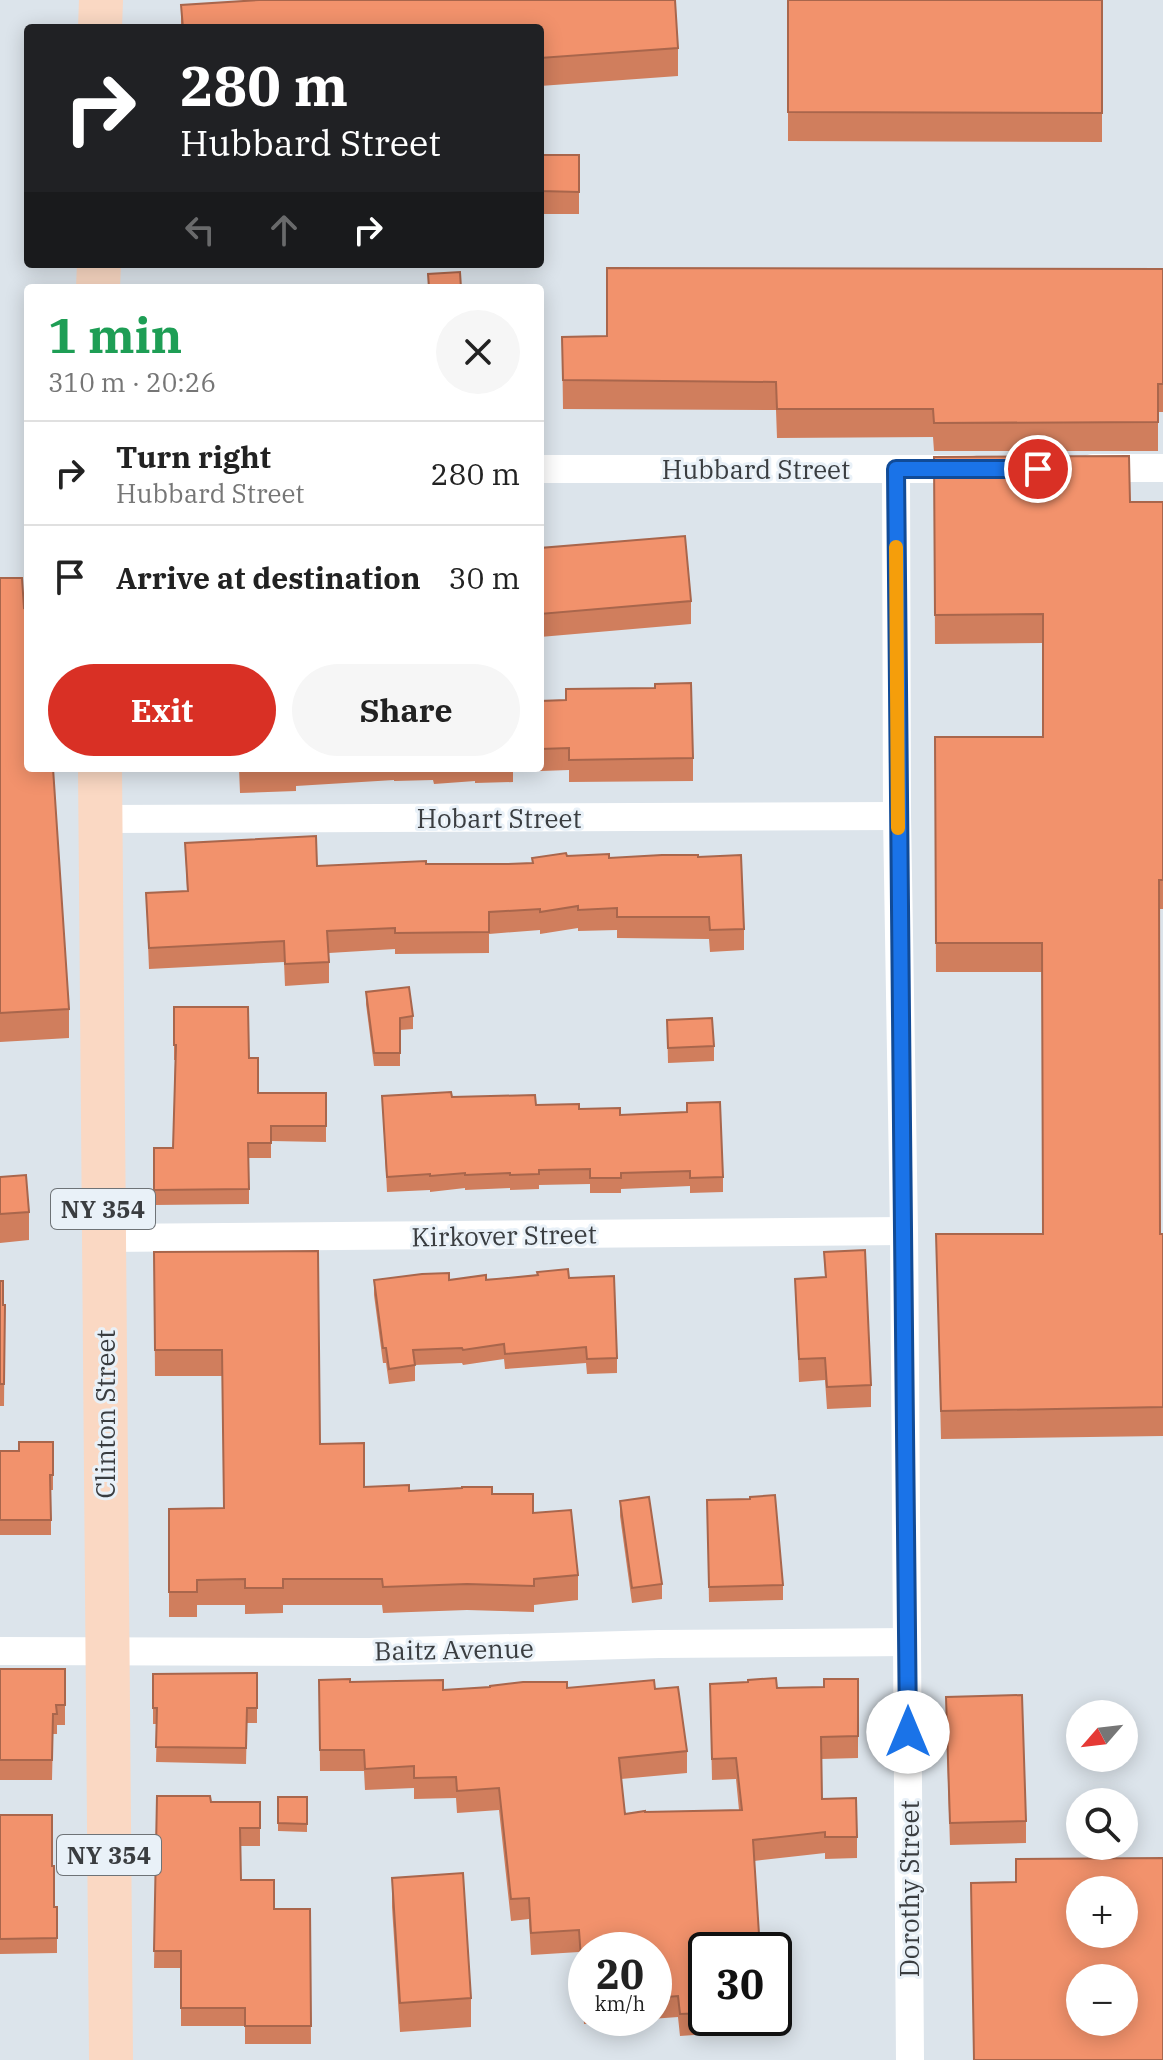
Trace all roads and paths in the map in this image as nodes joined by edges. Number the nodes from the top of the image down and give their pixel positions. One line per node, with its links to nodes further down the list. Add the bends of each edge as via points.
1 (101, 0): 2 (main road)
2 (100, 24)
3 (1163, 468): 7 (street)
4 (544, 469): 5 (street, Hubbard Street)
5 (896, 469): 6 (street, Hubbard Street); 9 (street, Dorothy Street)
6 (991, 469)
7 (1069, 469)
8 (100, 772): 10 (main road, Clinton Street / NY 354)
9 (897, 816): 10 (street, Hobart Street); 11 (street, Dorothy Street)
10 (100, 819): 12 (main road, Clinton Street / NY 354)
11 (904, 1231): 12 (street, Kirkover Street); 13 (street, Dorothy Street)
12 (104, 1238): 14 (main road, Clinton Street / NY 354)
13 (907, 1642): 14 (street, Baitz Avenue, via 369,1652); 17 (street, Dorothy Street)
14 (107, 1650): 15 (street, Baitz Avenue); 16 (main road, Clinton Street / NY 354)
15 (0, 1651)
16 (111, 2060)
17 (910, 2060)

